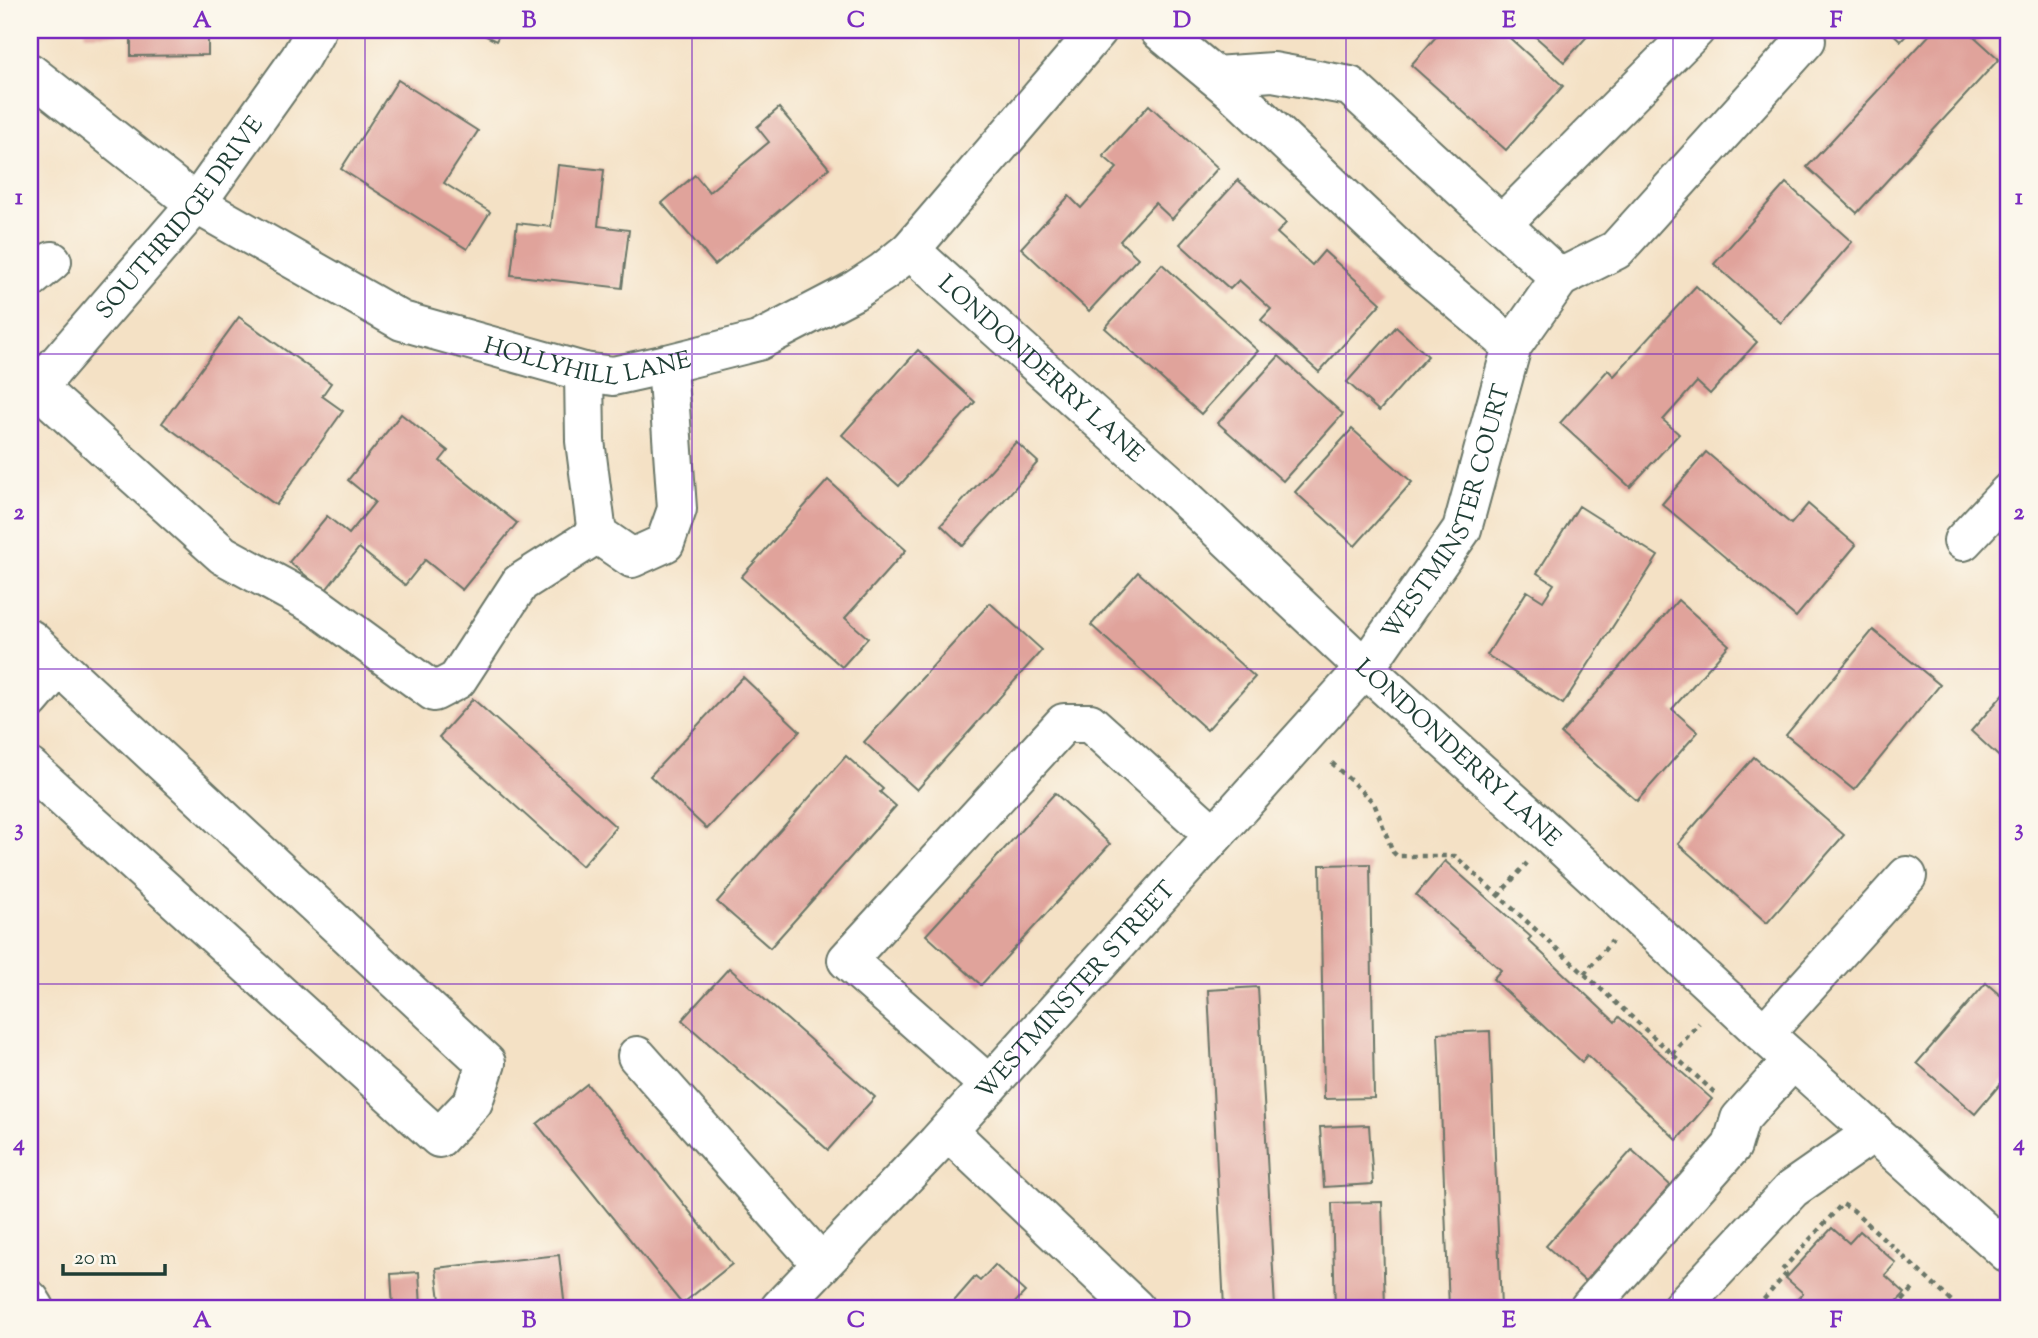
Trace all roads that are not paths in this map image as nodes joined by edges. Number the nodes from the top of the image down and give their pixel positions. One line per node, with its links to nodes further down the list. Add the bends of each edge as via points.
1 (316, 30): 8 (street, SOUTHRIDGE DRIVE)
2 (1098, 30): 10 (street, HOLLYHILL LANE)
3 (1159, 30): 7 (street)
4 (1695, 30): 9 (street)
5 (1797, 30): 11 (street, via 1806,40 1616,250)
6 (30, 73): 8 (street, HOLLYHILL LANE)
7 (1215, 76): 9 (street, via 1273,72 1350,86); 12 (street, via 1416,266)
8 (196, 204): 14 (street, HOLLYHILL LANE, via 402,321); 15 (street, SOUTHRIDGE DRIVE)
9 (1502, 224): 11 (street)
10 (910, 250): 13 (street, HOLLYHILL LANE, via 854,291 758,341); 21 (street, LONDONDERRY LANE, via 1169,483)
11 (1560, 278): 12 (street, WESTMINSTER COURT)
12 (1512, 346): 21 (street, WESTMINSTER COURT, via 1462,529)
13 (667, 364): 14 (street, HOLLYHILL LANE, via 613,376); 17 (street, via 677,509 665,543 632,558)
14 (584, 372): 17 (street, via 585,441)
15 (33, 392): 17 (street, via 223,555 315,605 434,692 457,680 520,583)
16 (2008, 493): 18 (street)
17 (597, 534)
18 (1963, 541)
19 (30, 639): 20 (street)
20 (59, 666): 22 (street); 23 (street, via 486,1063 473,1102 439,1138)
21 (1365, 668): 24 (street, WESTMINSTER STREET); 26 (street, LONDONDERRY LANE)
22 (30, 700)
23 (30, 768)
24 (1214, 835): 29 (street, WESTMINSTER STREET); 29 (street, via 1090,723 1064,723 847,960)
25 (1907, 876): 26 (street)
26 (1764, 1034): 28 (street, LONDONDERRY LANE)
27 (637, 1056): 33 (street)
28 (1793, 1060): 31 (street, LONDONDERRY LANE); 38 (street, via 1740,1119 1732,1146)
29 (989, 1085): 30 (street, WESTMINSTER STREET)
30 (948, 1130): 33 (street, WESTMINSTER STREET); 37 (street)
31 (1874, 1132): 32 (street, LONDONDERRY LANE); 39 (street, via 1792,1189)
32 (2008, 1253)
33 (822, 1264): 36 (street, WESTMINSTER STREET)
34 (30, 1300): 35 (street)
35 (35, 1308)
36 (780, 1308)
37 (1135, 1308)
38 (1589, 1308)
39 (1681, 1308)

